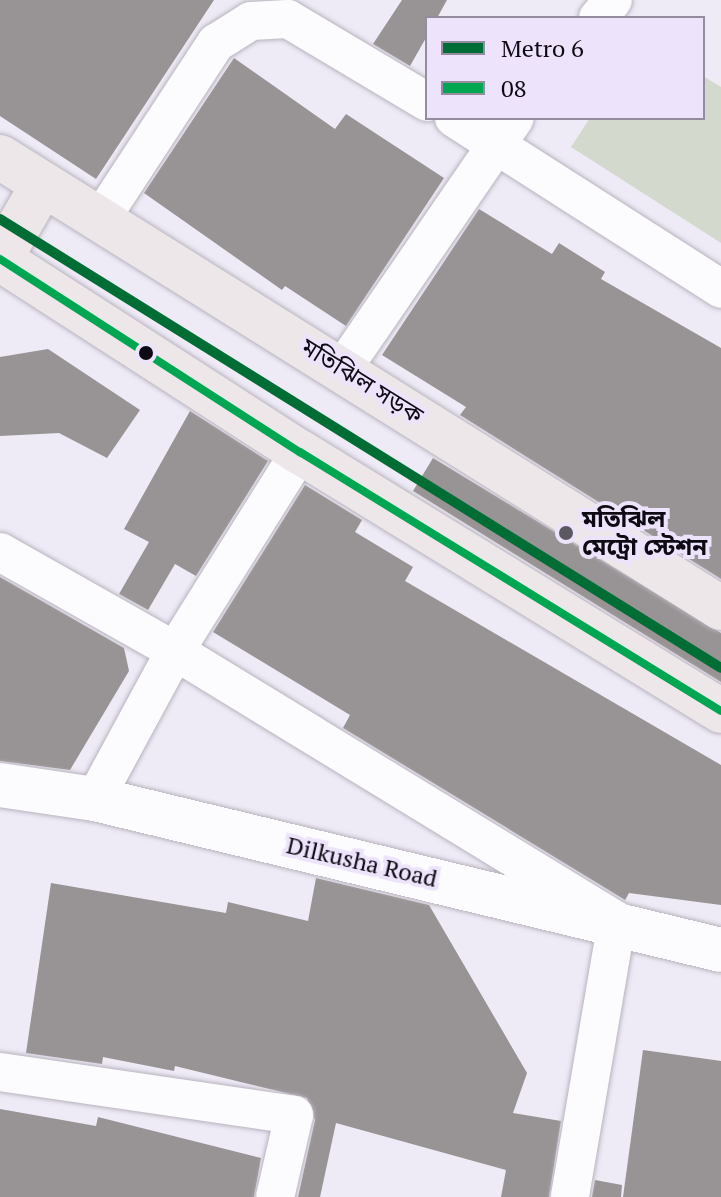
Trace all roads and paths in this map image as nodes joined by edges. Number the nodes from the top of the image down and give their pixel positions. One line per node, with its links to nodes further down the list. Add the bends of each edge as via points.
1 (252, 0): 3 (street)
2 (613, 0): 4 (street)
3 (294, 9): 5 (street); 10 (street, via 251,21 216,43)
4 (600, 16)
5 (425, 101)
6 (462, 120): 7 (street)
7 (505, 130): 12 (street); 13 (street)
8 (0, 157): 9 (main road, মতিঝিল সড়ক)
9 (43, 184): 10 (main road, মতিঝিল সড়ক); 11 (main road)
10 (100, 220): 13 (main road, মতিঝিল সড়ক)
11 (0, 259): 14 (main road)
12 (721, 289)
13 (343, 368): 16 (main road, মতিঝিল সড়ক)
14 (300, 452): 17 (street); 18 (main road)
15 (0, 552): 17 (street)
16 (721, 608)
17 (175, 651): 20 (street); 21 (street)
18 (721, 711)
19 (0, 785): 20 (main road, Dilkusha Road)
20 (95, 799): 21 (main road, Dilkusha Road)
21 (617, 921): 22 (main road, Dilkusha Road); 25 (street)
22 (721, 950)
23 (0, 1072): 24 (street, via 294,1115)
24 (275, 1197)
25 (570, 1197)

